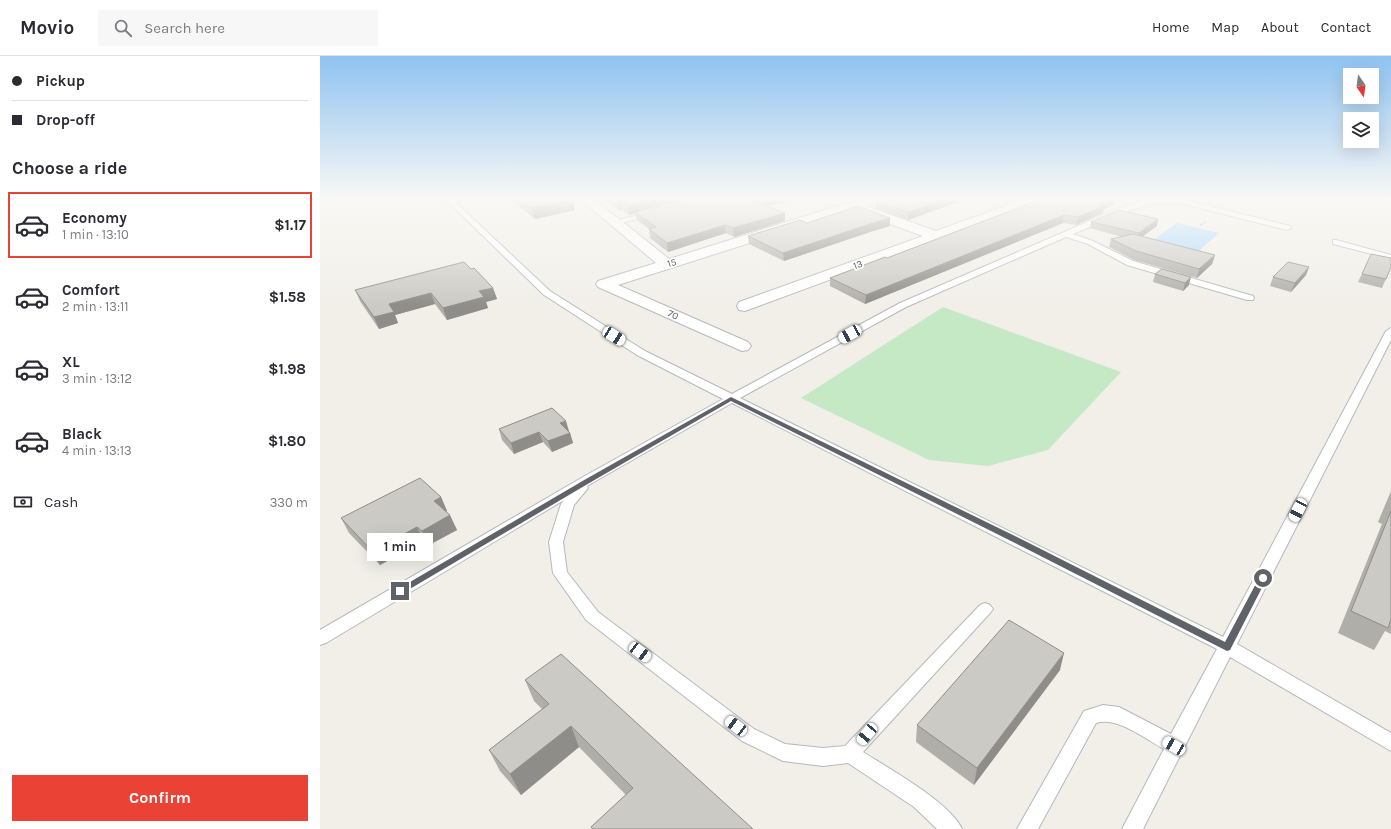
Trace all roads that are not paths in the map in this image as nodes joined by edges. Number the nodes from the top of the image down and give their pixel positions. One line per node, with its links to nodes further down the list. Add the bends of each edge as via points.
1 (485, 234): 16 (lane, via 547,293 641,353)
2 (630, 234): 10 (street)
3 (762, 234): 10 (street, 15)
4 (932, 234): 7 (street)
5 (942, 234): 7 (street, 13)
6 (1065, 234): 12 (lane, via 1078,237 1130,263); 16 (lane, via 903,305)
7 (937, 236): 13 (street, 13)
8 (1336, 242): 9 (lane)
9 (1391, 257)
10 (666, 264): 11 (street, 15)
11 (604, 284): 15 (street, 70)
12 (1250, 298)
13 (745, 306)
14 (1391, 331): 20 (lane)
15 (742, 346)
16 (731, 399): 17 (lane); 20 (lane)
17 (588, 480): 19 (lane); 23 (lane, via 568,504 556,542 560,573 592,616 748,735 783,752 822,757)
18 (985, 609): 23 (lane)
19 (320, 638)
20 (1227, 647): 21 (lane); 22 (lane)
21 (1391, 743)
22 (1174, 746): 25 (lane, via 1119,715 1103,713 1090,717); 26 (lane)
23 (850, 754): 24 (lane, via 921,800)
24 (952, 829)
25 (1027, 829)
26 (1132, 829)

